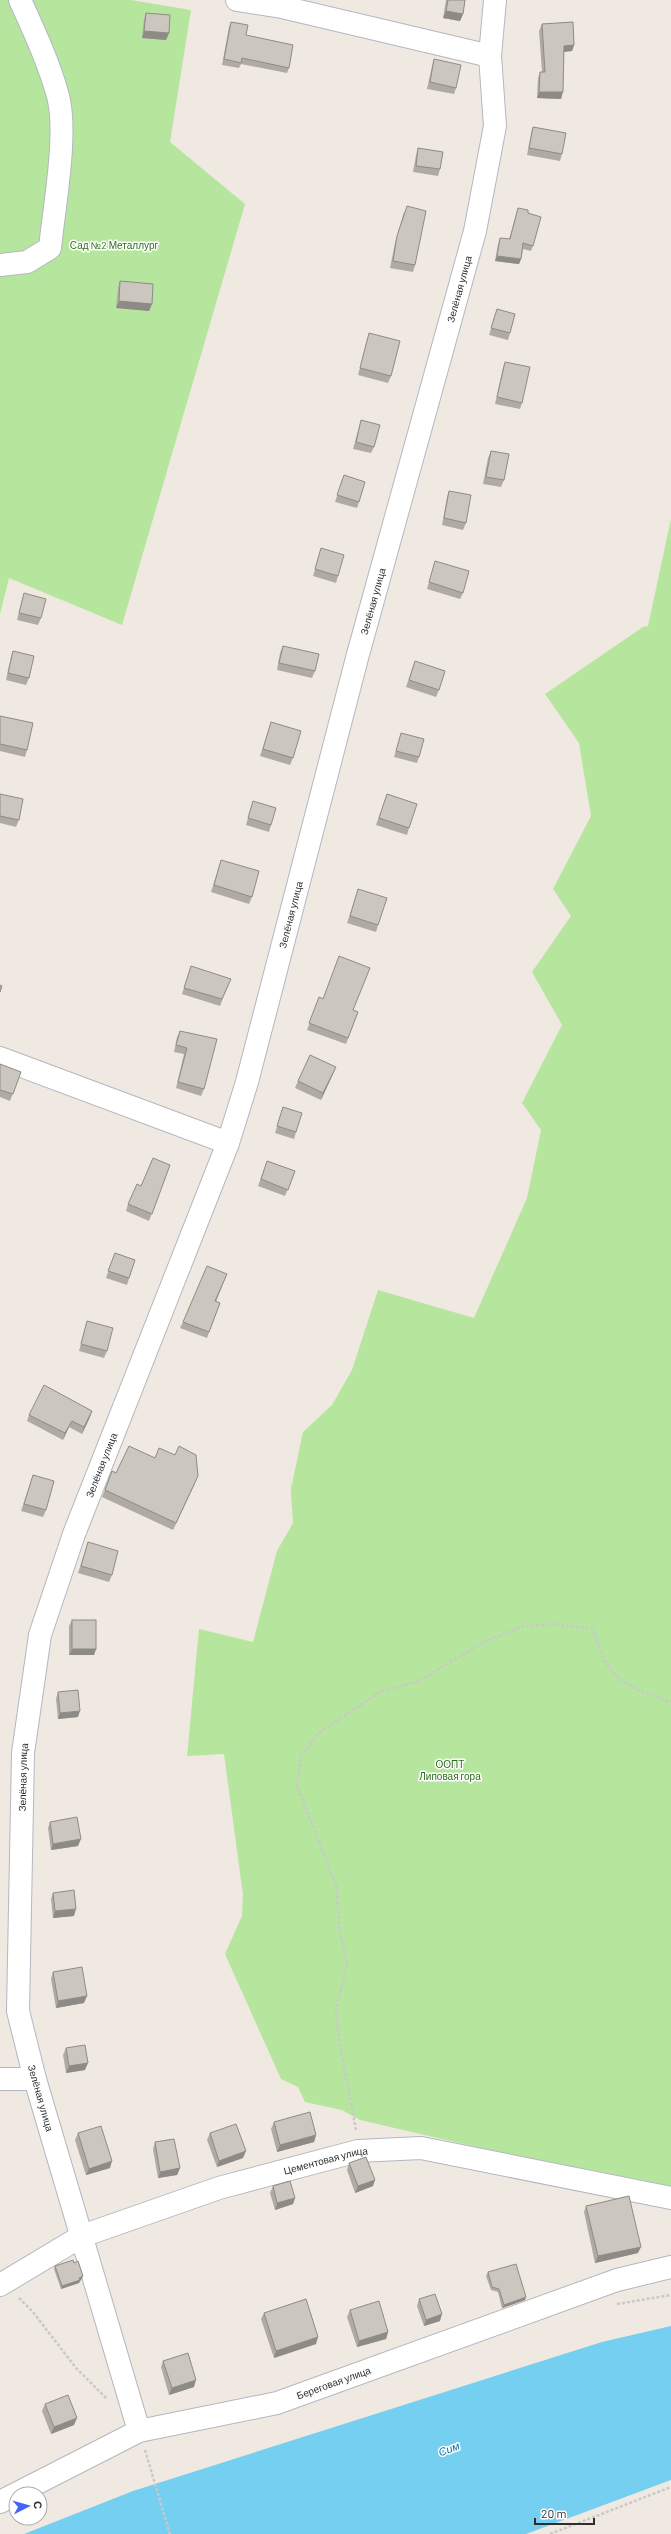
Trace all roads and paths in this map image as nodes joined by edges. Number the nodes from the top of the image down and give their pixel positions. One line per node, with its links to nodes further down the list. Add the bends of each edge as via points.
1 (20, 0): 5 (street, via 58,97 62,130 50,248 27,262)
2 (237, 0): 4 (street, via 282,7)
3 (495, 0): 4 (street, Зелёная улица)
4 (490, 56): 7 (street, Зелёная улица, via 495,126 475,231 367,620 247,1082)
5 (0, 265)
6 (0, 1058): 7 (street)
7 (228, 1143): 10 (street, Зелёная улица, via 74,1534 40,1635 23,1753 18,2003)
8 (671, 1702): 11 (path, via 618,1679 601,1656 593,1630 551,1624 520,1627 482,1643 419,1681 380,1692 319,1733 302,1756 297,1786 337,1888 339,1926 347,1966 336,2008)
9 (0, 2079): 10 (street)
10 (34, 2079): 13 (street, Зелёная улица)
11 (358, 2151): 12 (street, Цементовая улица, via 421,2148); 13 (street, Цементовая улица, via 219,2188)
12 (671, 2198)
13 (82, 2236): 15 (street, Цементовая улица); 17 (street, Зелёная улица)
14 (671, 2267): 17 (street, Береговая улица, via 617,2280 277,2403)
15 (2, 2284): 16 (path, via 33,2312 76,2368)
16 (113, 2404)
17 (139, 2431): 20 (street, Береговая улица)
18 (152, 2473): 21 (path)
19 (671, 2487): 22 (path)
20 (0, 2502)
21 (170, 2534)
22 (550, 2534)

